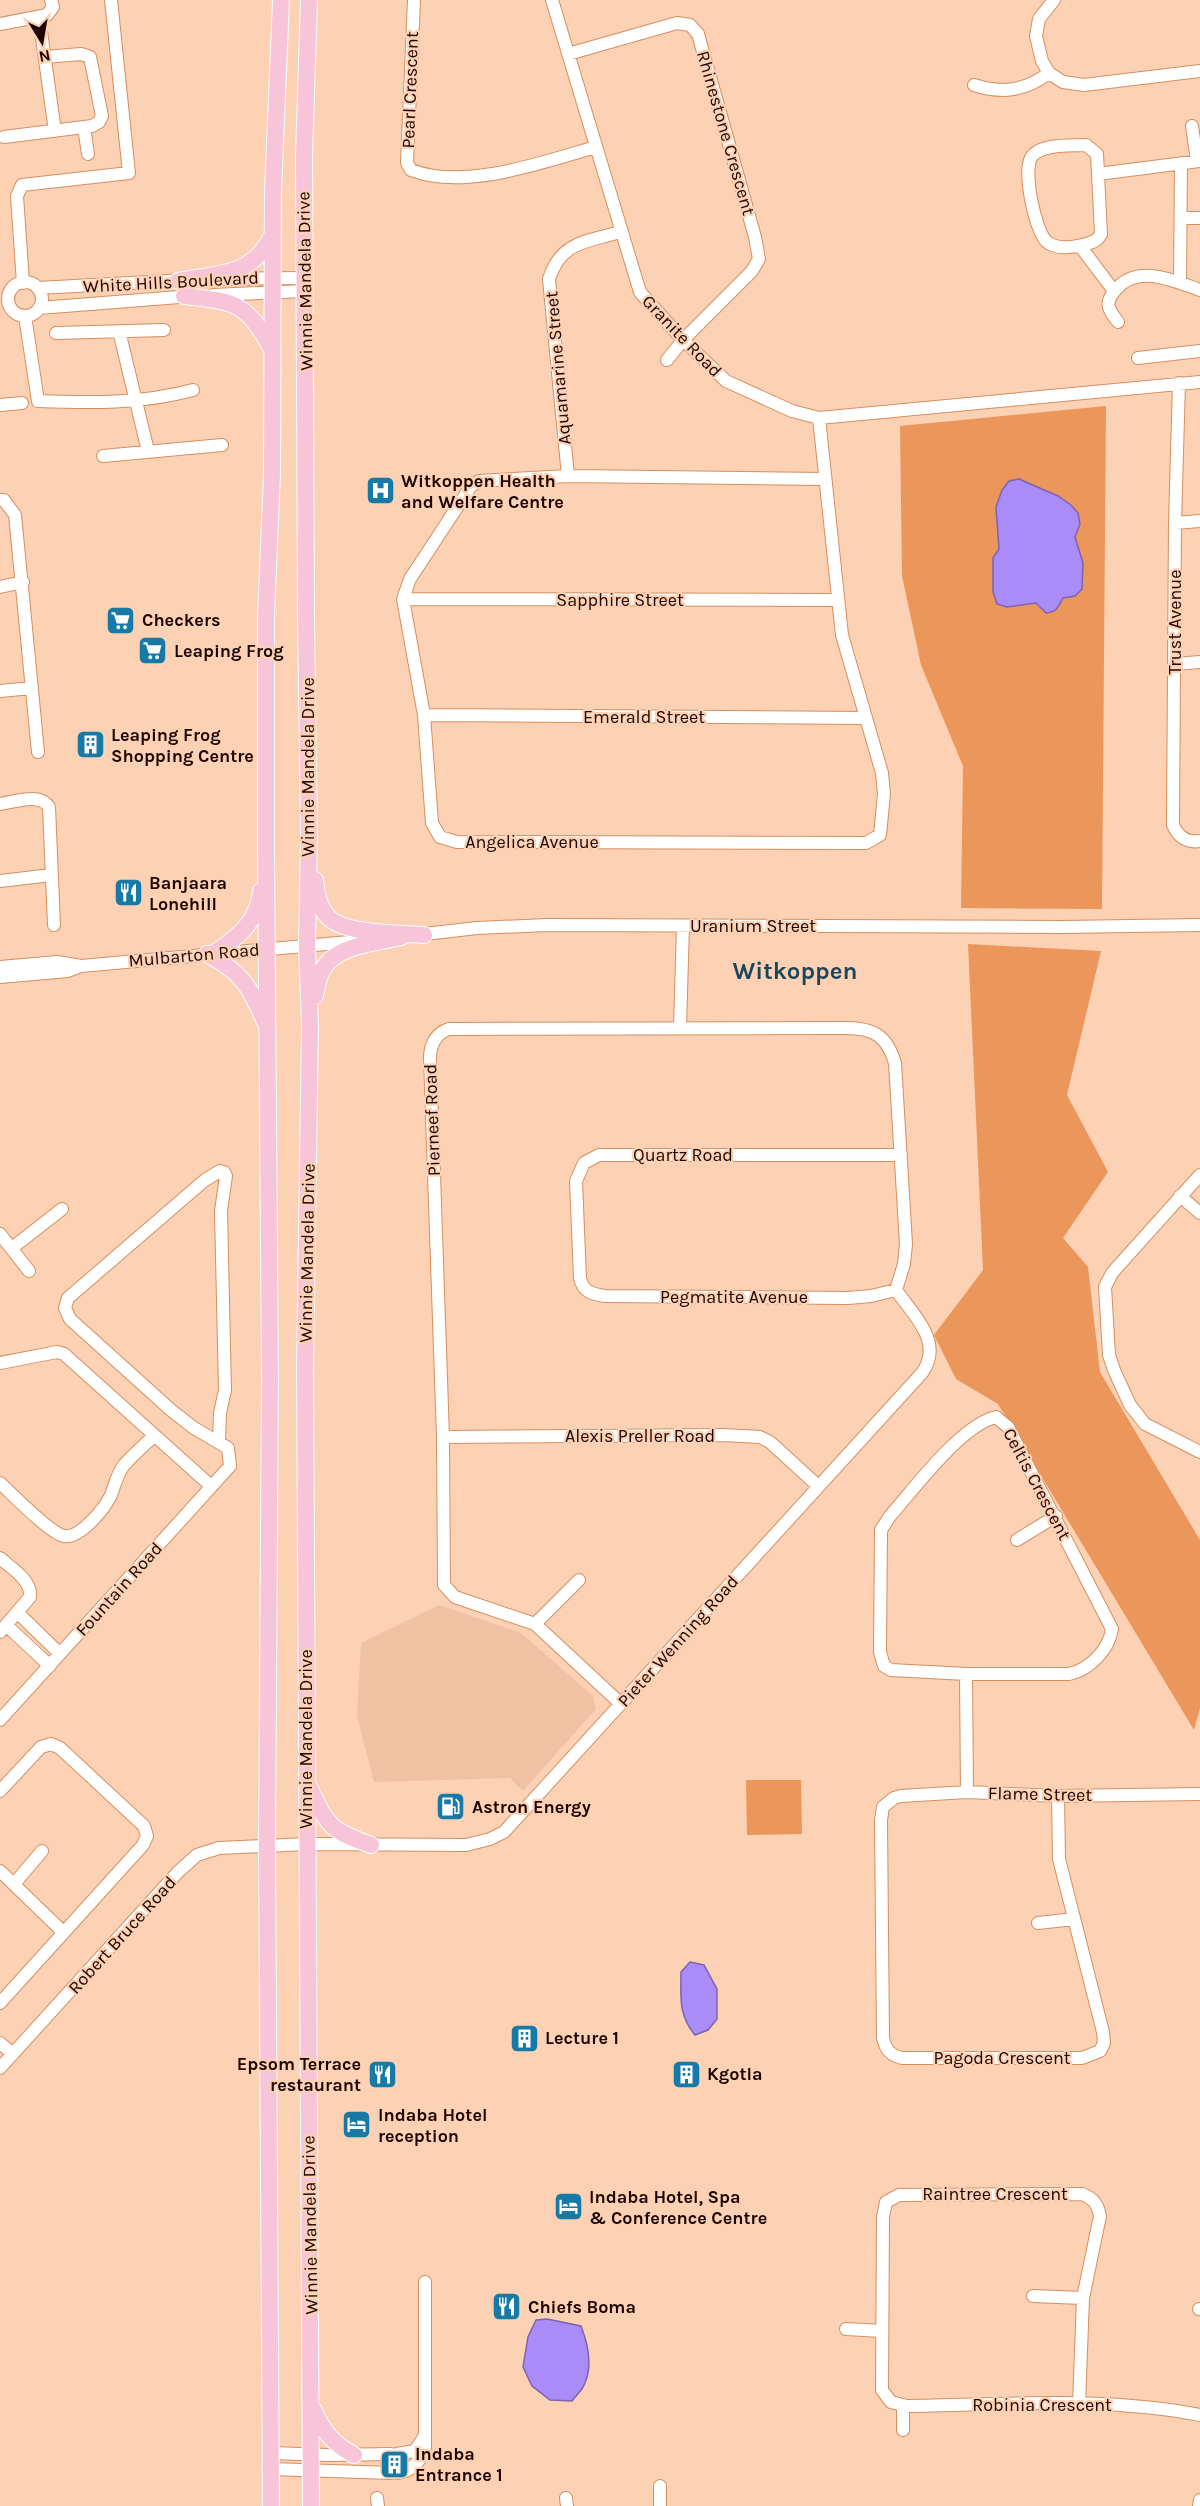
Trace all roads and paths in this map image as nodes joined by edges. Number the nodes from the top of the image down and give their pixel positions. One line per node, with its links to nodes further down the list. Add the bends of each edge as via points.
1 (51, 0): 8 (street, via 52,10)
2 (111, 0): 29 (street, via 129,173 22,185 17,196)
3 (281, 0): 27 (main road, Winnie Mandela Drive)
4 (309, 0): 32 (main road, Winnie Mandela Drive)
5 (414, 0): 19 (street, Pearl Crescent, via 407,164 411,170 440,176 481,177)
6 (552, 0): 10 (street, Granite Road)
7 (1054, 0): 13 (street, via 1039,19 1036,36)
8 (39, 17): 9 (street); 11 (street)
9 (0, 24)
10 (568, 54): 19 (street, Granite Road); 46 (street, Rhinestone Crescent, via 676,23 690,25 698,34 759,259 752,271)
11 (45, 57): 16 (street, via 81,54 92,60 102,116 96,124); 17 (street)
12 (1200, 71): 13 (street, via 1084,85 1063,82)
13 (1049, 74): 14 (street, via 1013,91 999,92)
14 (974, 85)
15 (1192, 126): 21 (street)
16 (84, 127): 17 (street); 20 (street)
17 (55, 131): 18 (street)
18 (4, 137)
19 (596, 147): 26 (street, Granite Road)
20 (88, 154)
21 (1198, 161): 22 (street)
22 (1180, 163): 23 (street); 24 (street)
23 (1098, 174): 28 (street, via 1101,234 1095,241); 28 (street, via 1097,154 1086,145 1042,149 1033,154 1027,168 1041,235 1052,245)
24 (1181, 218): 25 (street); 30 (street)
25 (1200, 218)
26 (620, 232): 46 (street, Granite Road, via 640,292); 61 (street, Aquamarine Street, via 565,250 549,279)
27 (272, 235): 31 (main road, Winnie Mandela Drive); 34 (main road, via 259,256 243,268)
28 (1080, 246): 36 (street)
29 (23, 283): 33 (street); 37 (street)
30 (1180, 283): 35 (street); 36 (street, via 1141,275 1128,279)
31 (272, 285): 32 (street, White Hills Boulevard); 34 (street, White Hills Boulevard); 47 (main road, Winnie Mandela Drive)
32 (305, 285): 78 (main road, Winnie Mandela Drive)
33 (38, 288): 34 (street, White Hills Boulevard); 38 (street, via 42,298)
34 (181, 288): 38 (street, White Hills Boulevard); 47 (main road, via 243,309 257,323)
35 (1200, 290)
36 (1114, 291): 42 (street, via 1107,305)
37 (5, 292): 40 (street)
38 (39, 308): 41 (street)
39 (0, 311): 40 (street)
40 (13, 311): 41 (street)
41 (25, 316): 54 (street, via 38,400)
42 (1118, 322)
43 (164, 330): 44 (street)
44 (119, 331): 45 (street); 54 (street)
45 (56, 333)
46 (683, 340): 50 (street); 57 (street, Granite Road, via 737,388)
47 (271, 349): 80 (main road, Winnie Mandela Drive)
48 (1200, 351): 49 (street)
49 (1138, 357)
50 (668, 360)
51 (1200, 382): 52 (street, Granite Road)
52 (1179, 383): 57 (street, Granite Road); 65 (street, Trust Avenue)
53 (193, 390): 54 (street)
54 (135, 401): 59 (street)
55 (22, 403): 56 (street)
56 (0, 405)
57 (819, 418): 62 (street, Angelica Avenue)
58 (222, 445): 59 (street)
59 (148, 451): 60 (street)
60 (102, 456)
61 (568, 476): 62 (street); 68 (street, via 479,481 471,486 410,579)
62 (824, 479): 69 (street, Angelica Avenue)
63 (0, 500): 66 (street, via 9,504 15,515)
64 (1200, 521): 65 (street)
65 (1175, 524): 71 (street, Trust Avenue)
66 (23, 582): 67 (street); 72 (street)
67 (0, 587)
68 (403, 599): 69 (street, Sapphire Street); 74 (street, Angelica Avenue)
69 (836, 600): 75 (street, Angelica Avenue)
70 (1200, 662): 71 (street)
71 (1176, 664): 79 (street, Trust Avenue, via 1173,825 1183,838)
72 (32, 688): 73 (street); 76 (street)
73 (0, 691)
74 (424, 715): 75 (street, Emerald Street); 75 (street, Angelica Avenue, via 435,831 449,841 481,842 866,843 882,831 884,795 875,744)
75 (865, 718)
76 (38, 752)
77 (0, 804): 81 (street, via 39,798 45,801)
78 (309, 835): 86 (main road, via 315,885 328,917 359,930); 88 (main road, Winnie Mandela Drive)
79 (1200, 841)
80 (266, 851): 89 (main road, Winnie Mandela Drive); 90 (main road, via 260,900 253,917 239,937)
81 (51, 875): 82 (street); 83 (street)
82 (0, 881)
83 (54, 925)
84 (1200, 925): 85 (street, Uranium Street)
85 (683, 926): 86 (street, Uranium Street, via 546,925); 95 (street)
86 (424, 935): 87 (street, Uranium Street)
87 (404, 936): 88 (street, Uranium Street); 94 (main road, via 347,950 331,958 320,974)
88 (307, 945): 89 (street, Mulbarton Road); 94 (main road, Winnie Mandela Drive)
89 (268, 949): 90 (street, Mulbarton Road); 96 (main road, Winnie Mandela Drive)
90 (210, 954): 91 (street, Mulbarton Road); 96 (main road, via 242,978)
91 (81, 966): 92 (street, Mulbarton Road, via 57,962); 93 (street, Mulbarton Road, via 68,971)
92 (0, 967)
93 (0, 977)
94 (310, 1026): 127 (main road, Winnie Mandela Drive, via 305,1366)
95 (680, 1027): 97 (street, Pierneef Road, via 872,1031 887,1044 895,1063); 109 (street, Pierneef Road, via 449,1029 434,1039 430,1058)
96 (268, 1028): 134 (main road, Winnie Mandela Drive)
97 (901, 1155): 105 (street, Quartz Road, via 599,1155 584,1163 576,1181); 106 (street, Pierneef Road, via 905,1256)
98 (1199, 1178): 99 (street)
99 (1180, 1196): 101 (street); 111 (street, via 1107,1279 1107,1330 1113,1370 1137,1415 1162,1434)
100 (63, 1209): 103 (street)
101 (1200, 1213)
102 (0, 1234): 103 (street)
103 (12, 1248): 104 (street)
104 (29, 1271)
105 (580, 1278): 106 (street, Pegmatite Avenue, via 589,1293 605,1296 848,1298)
106 (896, 1290): 114 (street, Pieter Wenning Road, via 930,1340 929,1363)
107 (0, 1363): 108 (street, via 64,1354)
108 (154, 1436): 112 (street, via 117,1475 110,1498 99,1512 71,1536 48,1527); 113 (street)
109 (443, 1437): 114 (street, Alexis Preller Road, via 760,1437); 120 (street, Pierneef Road, via 444,1586 455,1597)
110 (219, 1442): 110 (street, via 172,1411 70,1319 65,1308 68,1298 220,1171 226,1176 221,1211 225,1390); 113 (street, Fountain Road, via 228,1448 230,1466)
111 (1200, 1452)
112 (0, 1483)
113 (211, 1486): 122 (street, Fountain Road)
114 (819, 1486): 125 (street, Pieter Wenning Road)
115 (1056, 1516): 116 (street); 124 (street, Celtis Crescent, via 1112,1629 1111,1638 1094,1661 1077,1672); 124 (street, Celtis Crescent, via 1008,1426 996,1417 956,1442 885,1522 880,1539 880,1652 884,1666 891,1670)
116 (1017, 1540)
117 (0, 1558): 119 (street, via 26,1582 31,1592)
118 (579, 1580): 120 (street)
119 (17, 1612): 121 (street); 122 (street)
120 (535, 1624): 125 (street, Pierneef Road)
121 (3, 1629): 123 (street)
122 (60, 1654): 123 (street, Fountain Road)
123 (50, 1665): 126 (street, Fountain Road)
124 (966, 1674): 129 (street)
125 (621, 1704): 135 (street, Pieter Wenning Road, via 498,1835 466,1845)
126 (0, 1720)
127 (306, 1781): 133 (main road, Winnie Mandela Drive); 135 (main road, via 324,1819 347,1836)
128 (0, 1791): 141 (street, via 41,1747 51,1744 60,1748 145,1829 147,1836 142,1845)
129 (967, 1792): 131 (street, Flame Street); 132 (street, Flame Street, via 894,1797)
130 (1200, 1794): 131 (street, Flame Street)
131 (1058, 1796): 139 (street, Pagoda Crescent, via 1059,1859)
132 (884, 1807): 139 (street, Pagoda Crescent, via 883,2038 891,2055 1082,2058 1100,2051 1103,2032)
133 (307, 1844): 134 (street, Robert Bruce Road); 135 (street, Pieter Wenning Road); 153 (main road, Winnie Mandela Drive)
134 (267, 1845): 144 (street, Robert Bruce Road, via 219,1848 197,1855); 159 (main road, Winnie Mandela Drive)
135 (371, 1845)
136 (42, 1851): 138 (street)
137 (0, 1871): 138 (street)
138 (14, 1884): 141 (street)
139 (1074, 1919): 140 (street)
140 (1038, 1923)
141 (63, 1932): 142 (street)
142 (0, 2003)
143 (0, 2043): 144 (street)
144 (13, 2054): 145 (street, Robert Bruce Road)
145 (0, 2068)
146 (425, 2282): 157 (street)
147 (1033, 2296): 148 (street)
148 (1083, 2298): 150 (street, Raintree Crescent, via 1100,2216 1090,2197 899,2195 886,2202 883,2209); 152 (street, Raintree Crescent)
149 (846, 2329): 150 (street)
150 (882, 2331): 151 (street, Raintree Crescent)
151 (885, 2397): 154 (street, Robinia Crescent)
152 (1079, 2404): 154 (street, Robinia Crescent); 155 (street, Robinia Crescent, via 1156,2407)
153 (311, 2406): 158 (main road, via 334,2443); 160 (main road, Winnie Mandela Drive)
154 (903, 2406): 156 (street)
155 (1200, 2415)
156 (903, 2430)
157 (424, 2438): 158 (street, via 410,2454); 160 (street, via 419,2460 409,2469 394,2473)
158 (354, 2455): 160 (street)
159 (271, 2461): 160 (street); 163 (main road, Winnie Mandela Drive)
160 (311, 2462): 164 (main road, Winnie Mandela Drive)
161 (660, 2486): 165 (street)
162 (1200, 2500): 166 (street)
163 (271, 2506)
164 (311, 2506)
165 (660, 2506)
166 (1199, 2506)

